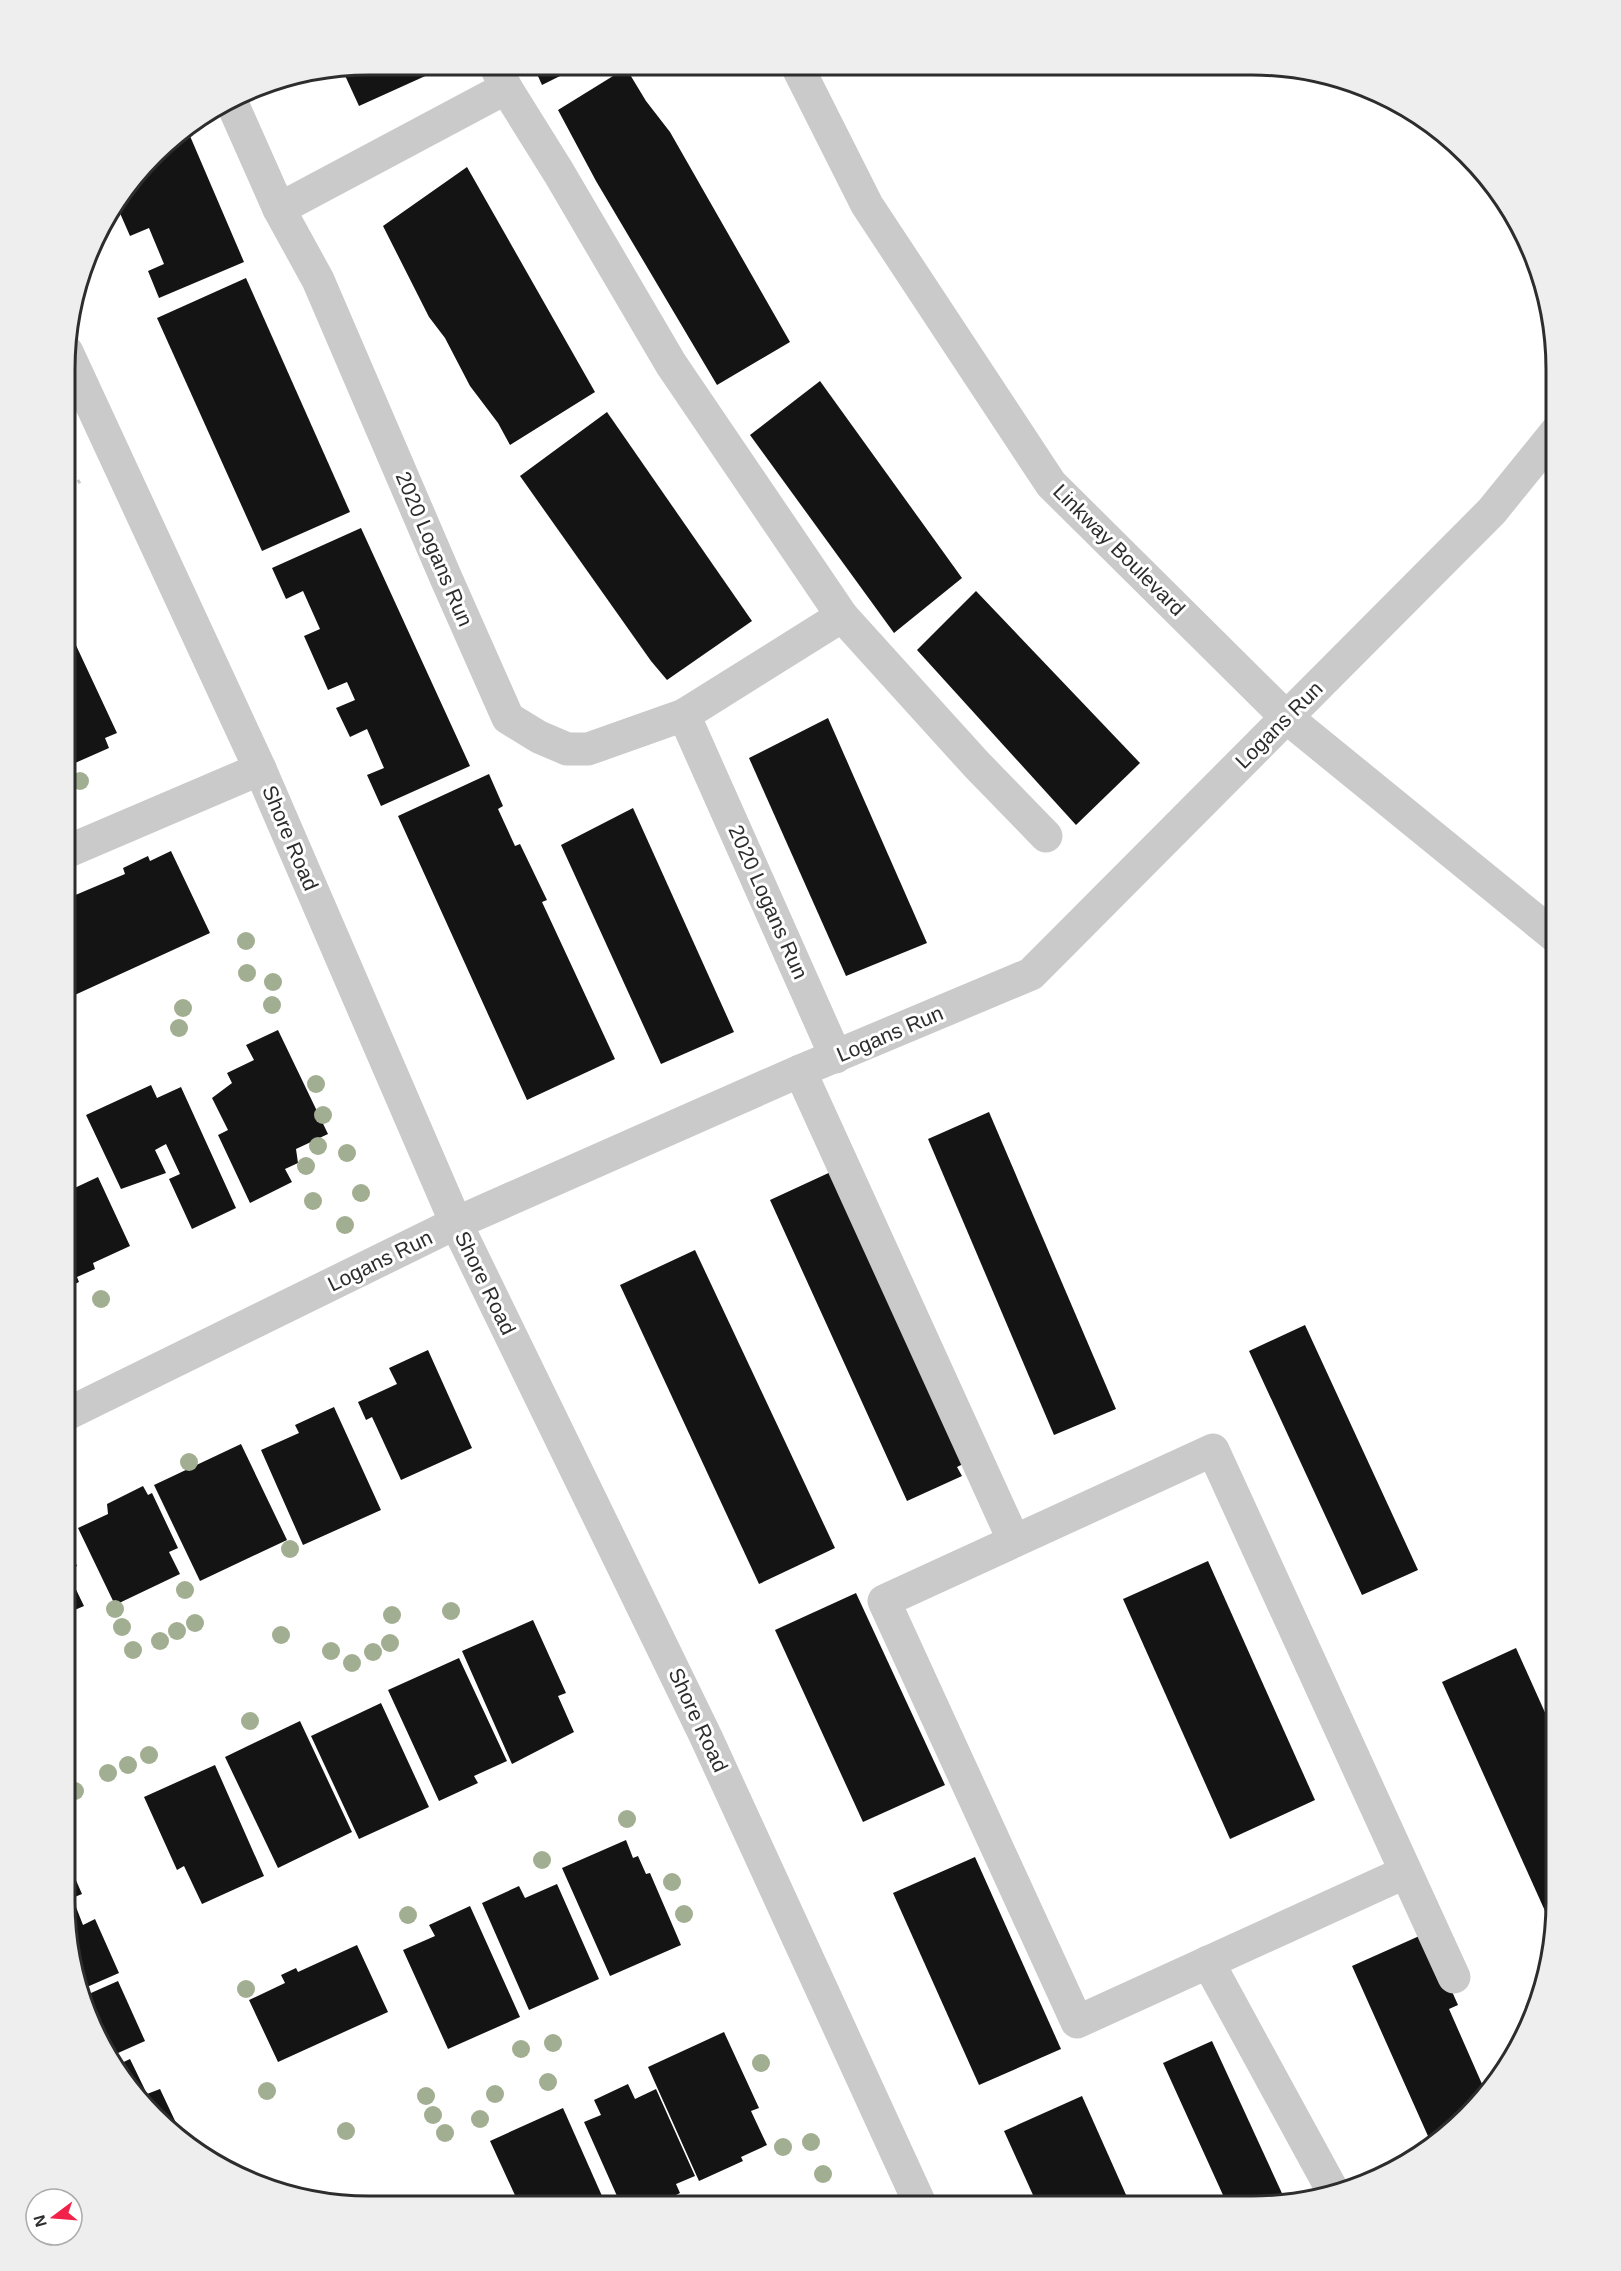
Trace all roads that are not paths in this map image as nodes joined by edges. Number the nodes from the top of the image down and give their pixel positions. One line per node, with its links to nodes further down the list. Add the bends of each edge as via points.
1 (802, 75): 9 (street, Linkway Boulevard, via 867,205 1051,484)
2 (501, 76): 4 (street); 7 (street, via 670,364)
3 (234, 108): 4 (street, 2020 Logans Run)
4 (279, 209): 8 (street, 2020 Logans Run, via 318,280 508,718 567,749 588,749)
5 (75, 369): 10 (street, Shore Road)
6 (1546, 444): 9 (street, Logans Run, via 1492,511)
7 (842, 616): 8 (street, 2020 Logans Run); 11 (street, via 976,765)
8 (684, 715): 14 (street, 2020 Logans Run)
9 (1286, 717): 13 (street, Linkway Boulevard); 14 (street, Logans Run, via 1031,974)
10 (260, 769): 12 (street); 16 (street, Shore Road)
11 (1046, 836)
12 (75, 848)
13 (1546, 929)
14 (836, 1057): 15 (street, Logans Run)
15 (800, 1071): 16 (street, Logans Run); 18 (street)
16 (456, 1223): 17 (street, Logans Run); 23 (street, Shore Road, via 706,1737)
17 (75, 1410)
18 (1014, 1541): 19 (street, via 1213,1450); 20 (street, via 884,1601 1077,2022)
19 (1406, 1872): 20 (street); 21 (street)
20 (1208, 1962): 22 (street)
21 (1454, 1977)
22 (1330, 2185)
23 (916, 2196)

